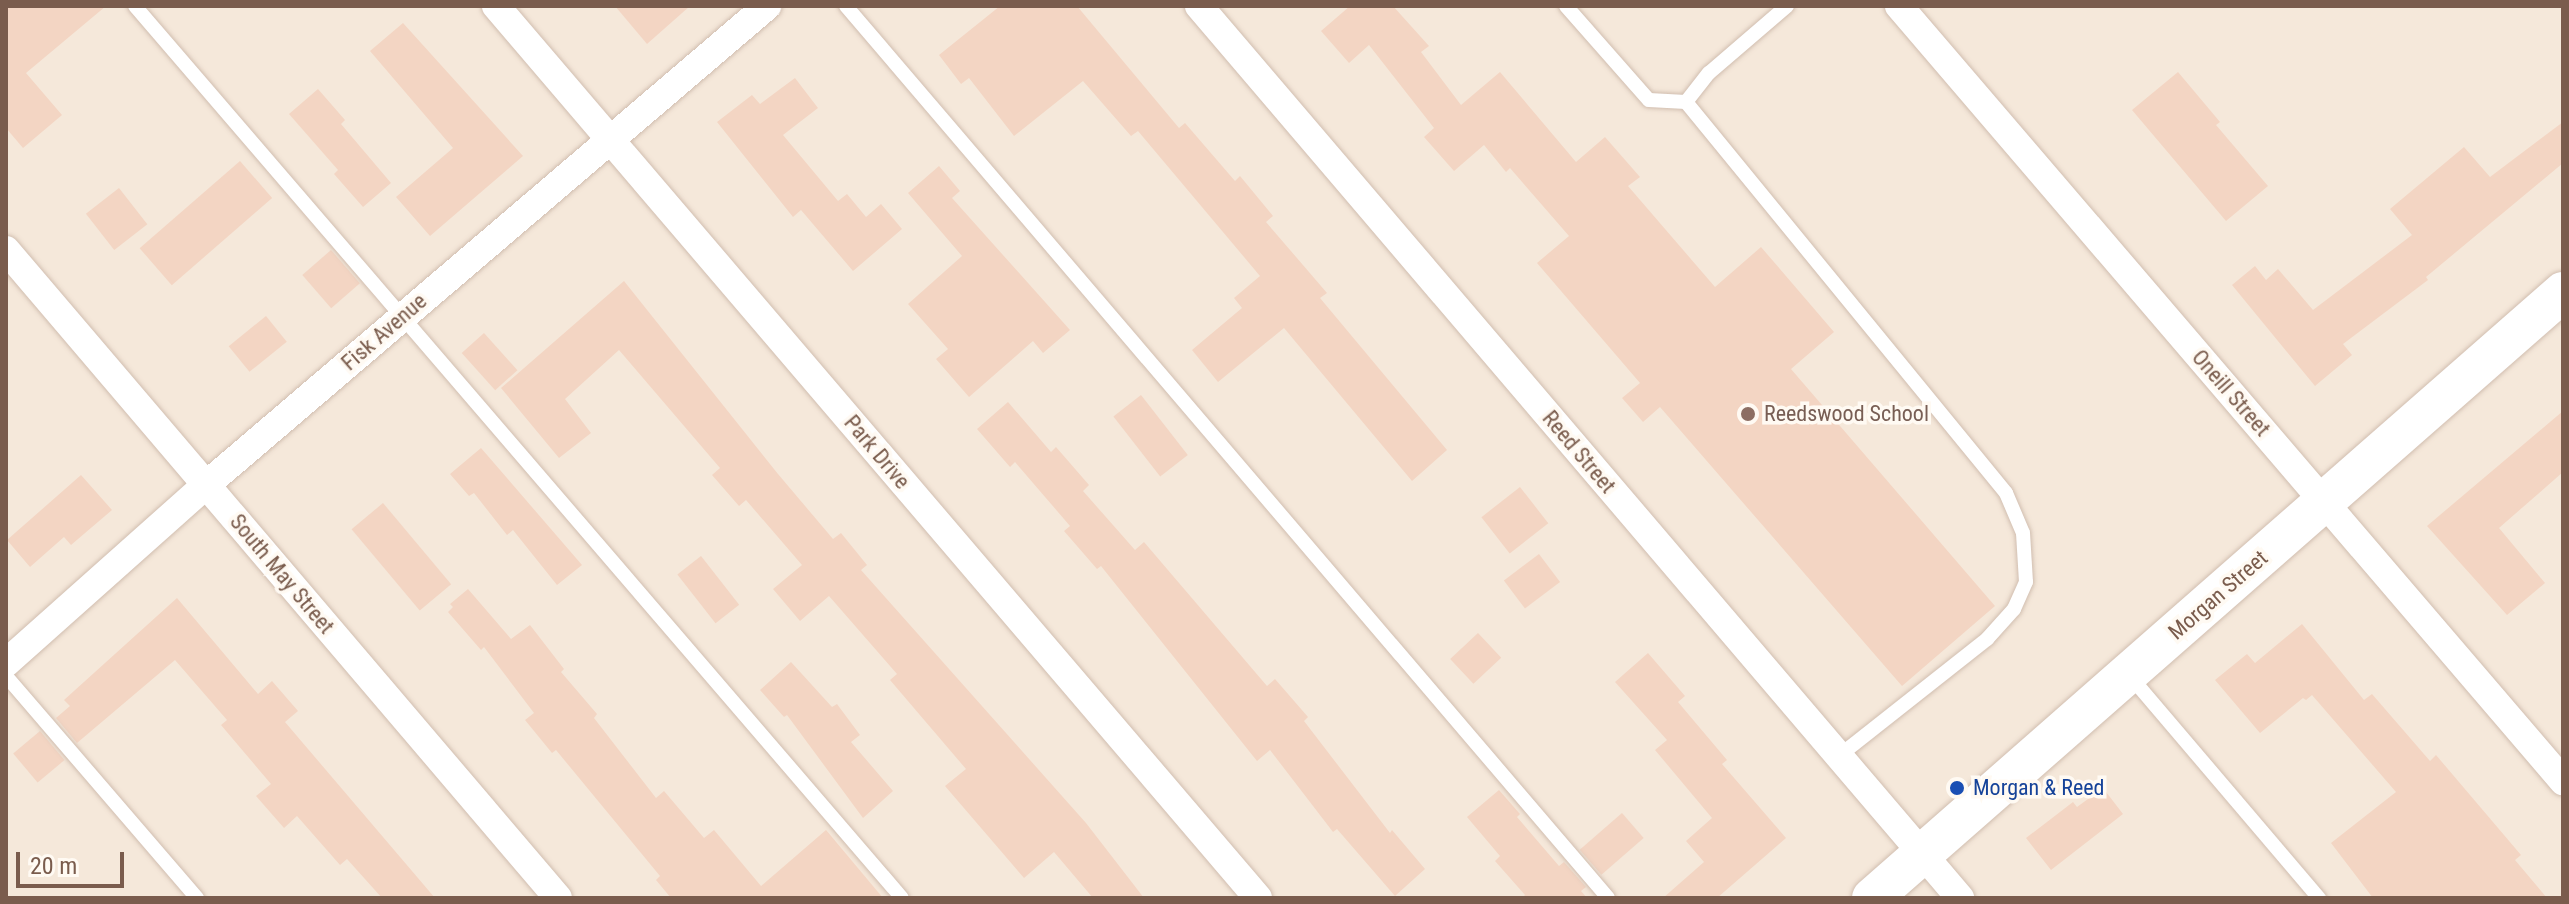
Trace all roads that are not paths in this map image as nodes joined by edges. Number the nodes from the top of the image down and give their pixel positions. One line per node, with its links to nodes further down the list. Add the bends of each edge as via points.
1 (135, 6): 13 (lane)
2 (496, 6): 10 (street, Park Drive)
3 (767, 6): 10 (street, Fisk Avenue)
4 (846, 6): 26 (lane)
5 (1199, 6): 19 (street, Reed Street)
6 (1566, 6): 9 (lane, via 1649,100)
7 (1787, 6): 9 (lane, via 1709,73)
8 (1899, 6): 15 (street, Oneill Street)
9 (1686, 102): 19 (lane, via 2006,493 2023,533 2026,582 2014,609 1987,639)
10 (609, 139): 13 (street, Fisk Avenue); 25 (street, Park Drive)
11 (6, 250): 14 (street, South May Street)
12 (2563, 292): 15 (street, Morgan Street)
13 (401, 318): 14 (street, Fisk Avenue); 24 (lane)
14 (206, 485): 16 (street, Fisk Avenue); 23 (street, South May Street)
15 (2324, 502): 17 (street, Morgan Street); 20 (street, Oneill Street)
16 (6, 663)
17 (2128, 674): 21 (street, Morgan Street); 29 (lane)
18 (6, 676): 22 (lane)
19 (1839, 756): 21 (street, Reed Street)
20 (2563, 781)
21 (1923, 854): 27 (street, Morgan Street); 28 (street, Reed Street)
22 (197, 898)
23 (558, 898)
24 (902, 898)
25 (1258, 898)
26 (1608, 898)
27 (1872, 898)
28 (1960, 898)
29 (2319, 898)

